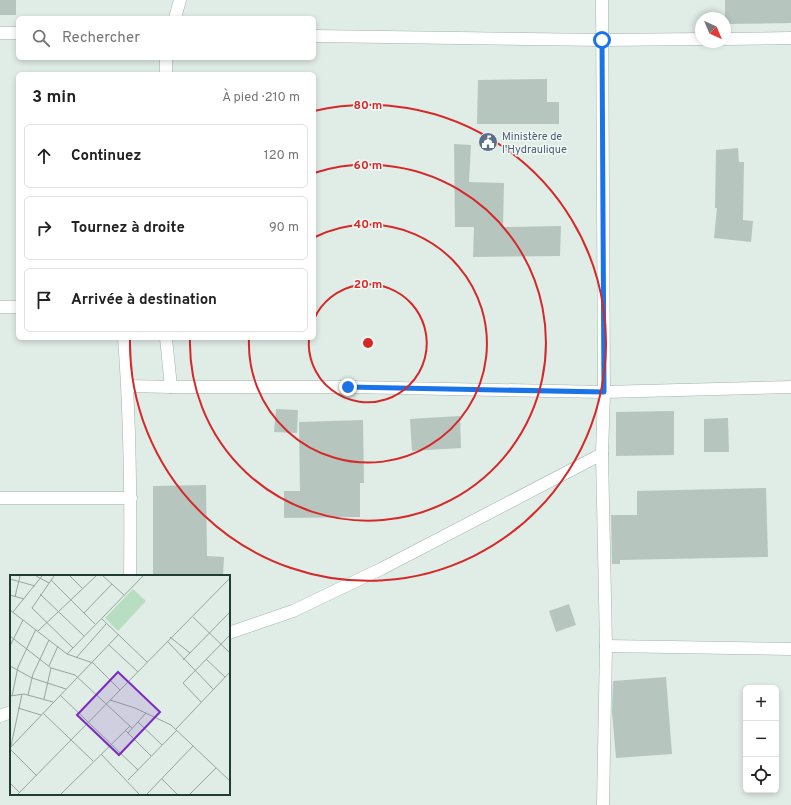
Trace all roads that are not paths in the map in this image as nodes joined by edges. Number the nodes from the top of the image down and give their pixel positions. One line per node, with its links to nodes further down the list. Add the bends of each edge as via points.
1 (180, 0): 3 (street)
2 (602, 0): 10 (street)
3 (176, 16)
4 (0, 33): 5 (street)
5 (16, 33)
6 (316, 36): 10 (street)
7 (791, 38): 9 (street)
8 (695, 39): 10 (street)
9 (731, 39)
10 (602, 40): 20 (street)
11 (166, 60): 12 (street)
12 (166, 72)
13 (0, 307): 14 (street)
14 (16, 307)
15 (124, 340): 17 (street)
16 (166, 340): 18 (street)
17 (128, 386): 18 (street); 23 (street)
18 (171, 387): 20 (street, via 348,387)
19 (791, 388): 20 (street)
20 (604, 392): 21 (street)
21 (602, 454): 25 (street, via 381,569 293,611); 26 (street)
22 (0, 498): 23 (street)
23 (131, 498): 24 (street)
24 (130, 575)
25 (230, 633)
26 (606, 646): 27 (street); 30 (street)
27 (791, 649)
28 (10, 712): 29 (street)
29 (0, 716)
30 (603, 805)

